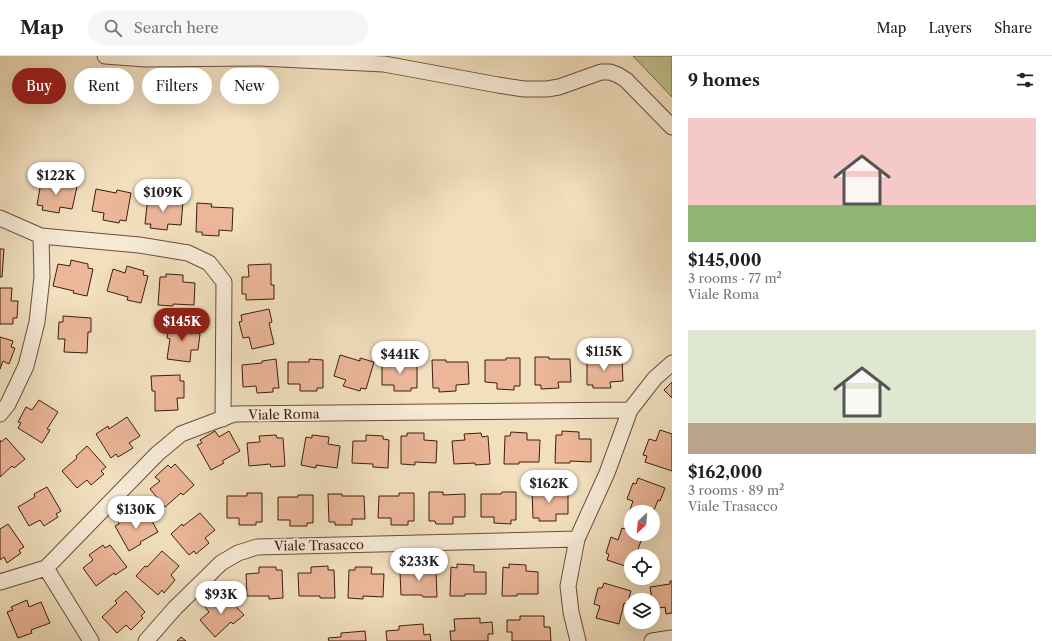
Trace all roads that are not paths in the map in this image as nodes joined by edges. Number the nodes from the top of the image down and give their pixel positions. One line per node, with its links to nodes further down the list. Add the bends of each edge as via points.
1 (105, 56): 2 (street, via 145,59 260,58 384,64 524,89 559,87 601,72 610,72 626,80)
2 (672, 127)
3 (0, 218): 4 (street)
4 (41, 236): 7 (street, via 42,277 37,322 26,366 8,404); 8 (street, via 188,253 209,263 224,282)
5 (672, 363): 6 (street, via 655,378)
6 (630, 410): 8 (street, Viale Roma, via 234,414); 9 (street, via 607,473)
7 (0, 414)
8 (223, 419): 10 (street, Viale Roma, via 181,434 157,454)
9 (577, 539): 14 (street, Viale Trasacco, via 257,547 238,553 221,563); 15 (street, via 568,586 570,612)
10 (46, 568): 11 (street, Viale Roma); 13 (street)
11 (0, 582)
12 (672, 638): 16 (street)
13 (91, 641)
14 (146, 641)
15 (578, 641)
16 (652, 641)

